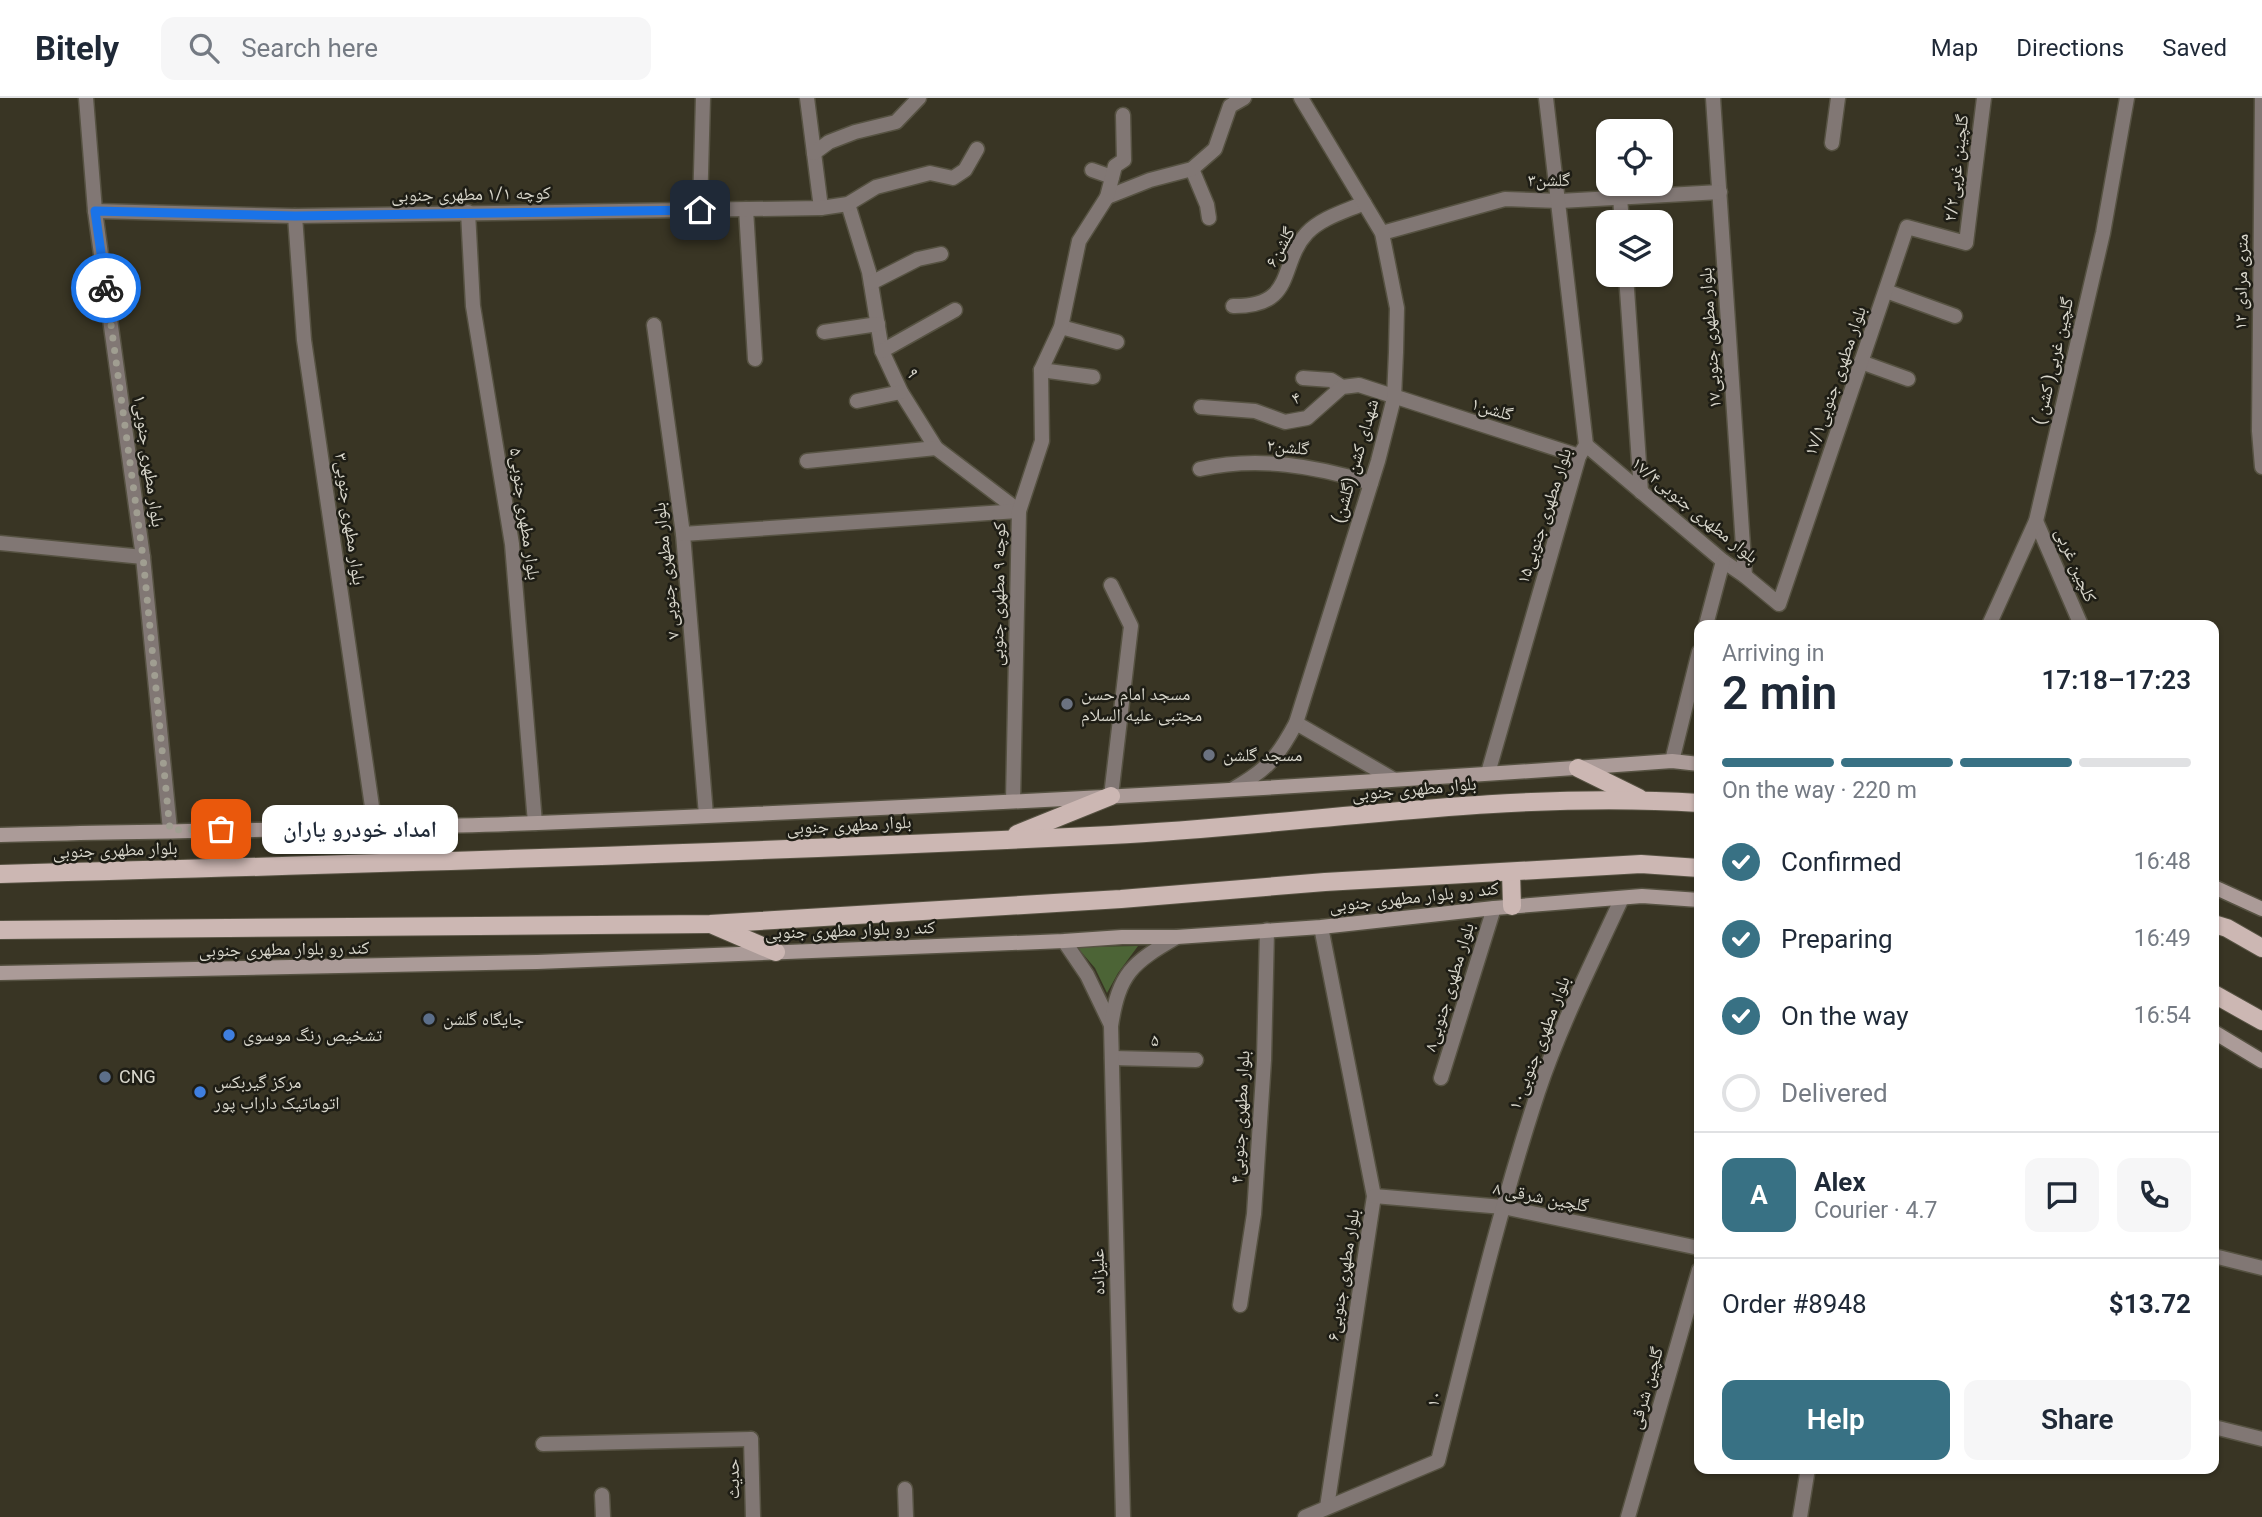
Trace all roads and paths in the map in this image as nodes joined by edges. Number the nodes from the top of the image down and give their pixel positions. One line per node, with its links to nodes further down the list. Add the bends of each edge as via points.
1 (86, 98): 30 (street, ۱بلوار مطهری جنوبی)
2 (704, 98): 28 (street)
3 (807, 98): 16 (street)
4 (919, 98): 16 (street, via 897,122 855,132)
5 (1244, 98): 17 (street, via 1230,106 1215,149)
6 (1301, 98): 24 (street, شهدای کشن (گلشن))
7 (1546, 98): 23 (street, بلوار مطهری جنوبی۱۵)
8 (1713, 98): 20 (street, بلوار مطهری جنوبی۱۷)
9 (1838, 98): 14 (street)
10 (1984, 98): 35 (street, گلچینن غربی۲/۲)
11 (2127, 98): 69 (street, گلچین غربی( کشن ), via 2103,233)
12 (2262, 98): 60 (street, ۱۲ متری مرادی)
13 (1123, 115): 19 (street, کوچه ۹ مطهری جنوبی, via 1124,160 1115,166)
14 (1832, 143)
15 (977, 149): 25 (street, via 965,170 953,178 930,173 876,187)
16 (814, 153): 26 (street)
17 (1192, 169): 21 (street); 33 (street)
18 (1091, 170): 19 (street)
19 (1112, 177): 21 (street, کوچه ۹ مطهری جنوبی)
20 (1720, 192): 22 (street, گلشن۳); 74 (street, بلوار مطهری جنوبی۱۷)
21 (1107, 197): 45 (street, کوچه ۹ مطهری جنوبی, via 1079,241)
22 (1620, 198): 23 (street, گلشن۳); 29 (street)
23 (1560, 201): 34 (street, گلشن۳, via 1504,199); 62 (street, بلوار مطهری جنوبی۱۵)
24 (1364, 203): 34 (street, شهدای کشن (گلشن)); 40 (street, گلشن۶, via 1324,220 1306,234 1276,293 1261,302)
25 (848, 204): 26 (street, کوچه ۱/۱ مطهری جنوبی); 37 (street, ۹)
26 (821, 208): 27 (street, کوچه ۱/۱ مطهری جنوبی)
27 (746, 209): 28 (street, کوچه ۱/۱ مطهری جنوبی); 49 (street)
28 (700, 210): 31 (street, کوچه ۱/۱ مطهری جنوبی)
29 (1621, 210)
30 (95, 211): 32 (street, کوچه ۱/۱ مطهری جنوبی); 72 (street, ۱بلوار مطهری جنوبی)
31 (468, 212): 32 (street, کوچه ۱/۱ مطهری جنوبی); 93 (street, ۵بلوار مطهری جنوبی, via 473,306 512,544)
32 (295, 216): 94 (street, بلوار مطهری جنوبی۳, via 304,341)
33 (1209, 218)
34 (1382, 233): 57 (street, شهدای کشن (گلشن), via 1397,308)
35 (1966, 243): 39 (street, بلوار مطهری جنوبی۱۷/۱, via 1907,227)
36 (941, 254): 37 (street, via 918,259)
37 (871, 283): 43 (street, ۹)
38 (1627, 287): 67 (street)
39 (1886, 291): 42 (street); 50 (street, بلوار مطهری جنوبی۱۷/۱)
40 (1233, 306)
41 (955, 310): 48 (street)
42 (1955, 316)
43 (878, 324): 46 (street); 48 (street, ۹)
44 (654, 325): 70 (street, ۷ بلوار مطهری جنوبی)
45 (1060, 327): 47 (street); 51 (street, کوچه ۹ مطهری جنوبی)
46 (824, 332)
47 (1117, 342)
48 (883, 351): 56 (street, ۹)
49 (755, 359)
50 (1861, 362): 54 (street); 76 (street, بلوار مطهری جنوبی۱۷/۱)
51 (1041, 370): 52 (street); 68 (street, کوچه ۹ مطهری جنوبی, via 1042,441)
52 (1093, 377)
53 (1303, 378): 55 (street, via 1331,380)
54 (1908, 379)
55 (1342, 387): 57 (street, via 1359,385); 59 (street, ۴, via 1307,418 1285,422 1255,411)
56 (901, 392): 58 (street); 61 (street, ۹)
57 (1394, 398): 62 (street, گلشن۱); 66 (street, شهدای کشن (گلشن))
58 (857, 401)
59 (1201, 407)
60 (2260, 431): 64 (street, ۱۲ متری مرادی)
61 (936, 448): 63 (street); 68 (street, ۹)
62 (1583, 451): 67 (street, بلوار مطهری جنوبی۱۷/۴); 85 (street, بلوار مطهری جنوبی۱۵)
63 (807, 461)
64 (2262, 467)
65 (1200, 469): 66 (street, گلشن۲, via 1228,463 1278,464 1325,470)
66 (1371, 484): 81 (street, شهدای کشن (گلشن))
67 (1641, 492): 73 (street, بلوار مطهری جنوبی۱۷/۴)
68 (1020, 511): 70 (street); 90 (street, کوچه ۹ مطهری جنوبی)
69 (2036, 521): 78 (street, گلچین غربی( کشن )); 79 (street, کلچین غربی)
70 (683, 534): 92 (street, ۷ بلوار مطهری جنوبی)
71 (0, 542): 72 (street)
72 (143, 557): 95 (street, ۱بلوار مطهری جنوبی)
73 (1723, 561): 74 (street, بلوار مطهری جنوبی۱۷/۴); 77 (street)
74 (1745, 576): 76 (street, بلوار مطهری جنوبی۱۷/۴)
75 (1111, 585): 88 (street, via 1131,626)
76 (1779, 604)
77 (1707, 620)
78 (1991, 620)
79 (2079, 620)
80 (1694, 671): 82 (street)
81 (1296, 723): 86 (street); 87 (street, شهدای کشن (گلشن), via 1280,752 1256,776)
82 (1671, 761): 83 (main road); 84 (main road)
83 (1694, 763)
84 (1578, 768): 85 (main road); 89 (main road)
85 (1488, 772): 86 (main road)
86 (1393, 779): 87 (main road)
87 (1233, 789): 88 (main road)
88 (1111, 796): 90 (main road); 97 (main road)
89 (1642, 799): 91 (main road, بلوار مطهری جنوبی); 97 (main road, بلوار مطهری جنوبی, via 1513,802)
90 (1013, 800): 92 (main road, via 883,810)
91 (1694, 803)
92 (706, 815): 93 (main road)
93 (535, 823): 94 (main road)
94 (374, 827): 95 (main road)
95 (170, 830): 96 (main road)
96 (0, 835)
97 (1006, 839): 100 (main road, بلوار مطهری جنوبی, via 535,860)
98 (1694, 868): 99 (main road, via 1641,864)
99 (1511, 872): 104 (main road); 107 (main road)
100 (0, 874)
101 (2219, 889): 106 (main road)
102 (1622, 898): 103 (main road, کند رو بلوار مطهری جنوبی); 104 (main road, کند رو بلوار مطهری جنوبی); 126 (street, بلوار مطهری جنوبی۱۰, via 1539,1090)
103 (1694, 900)
104 (1512, 906): 105 (main road, کند رو بلوار مطهری جنوبی)
105 (1494, 908): 109 (main road, کند رو بلوار مطهری جنوبی); 124 (street, ۸بلوار مطهری جنوبی)
106 (2262, 909)
107 (710, 924): 110 (main road); 115 (main road)
108 (2219, 926): 114 (main road)
109 (1321, 927): 111 (main road, کند رو بلوار مطهری جنوبی); 125 (street, بلوار مطهری جنوبی۶)
110 (0, 930)
111 (1267, 930): 112 (main road, کند رو بلوار مطهری جنوبی); 131 (street, بلوار مطهری جنوبی۴, via 1254,1214)
112 (1177, 937): 113 (main road, کند رو بلوار مطهری جنوبی); 119 (street, علیزاده, via 1143,956 1129,971 1119,988)
113 (1064, 942): 115 (main road, کند رو بلوار مطهری جنوبی); 119 (street, علیزاده, via 1087,975)
114 (2262, 948)
115 (776, 952): 116 (main road, کند رو بلوار مطهری جنوبی, via 537,962)
116 (0, 973)
117 (2219, 997): 118 (main road)
118 (2262, 1021)
119 (1111, 1026): 121 (street, علیزاده)
120 (2219, 1035): 123 (main road)
121 (1112, 1058): 122 (street, ۵); 142 (street, علیزاده)
122 (1196, 1060)
123 (2262, 1061)
124 (1441, 1078)
125 (1374, 1196): 126 (street, ۸ گلچین شرقی); 138 (street, بلوار مطهری جنوبی۶)
126 (1503, 1207): 127 (street, ۸ گلچین شرقی); 138 (street, ۱۰, via 1438,1461)
127 (1694, 1247)
128 (2219, 1257): 129 (street)
129 (2262, 1268)
130 (1694, 1304): 144 (street, گلچین شرقی)
131 (1240, 1305)
132 (2219, 1428): 133 (street)
133 (2262, 1438)
134 (543, 1444): 140 (street, حدیث, via 751,1439)
135 (1807, 1474): 145 (street)
136 (905, 1489): 141 (street)
137 (602, 1495): 139 (street)
138 (1327, 1507): 143 (street, ۱۰)
139 (603, 1517)
140 (753, 1517)
141 (906, 1517)
142 (1123, 1517)
143 (1305, 1517)
144 (1628, 1517)
145 (1800, 1517)

